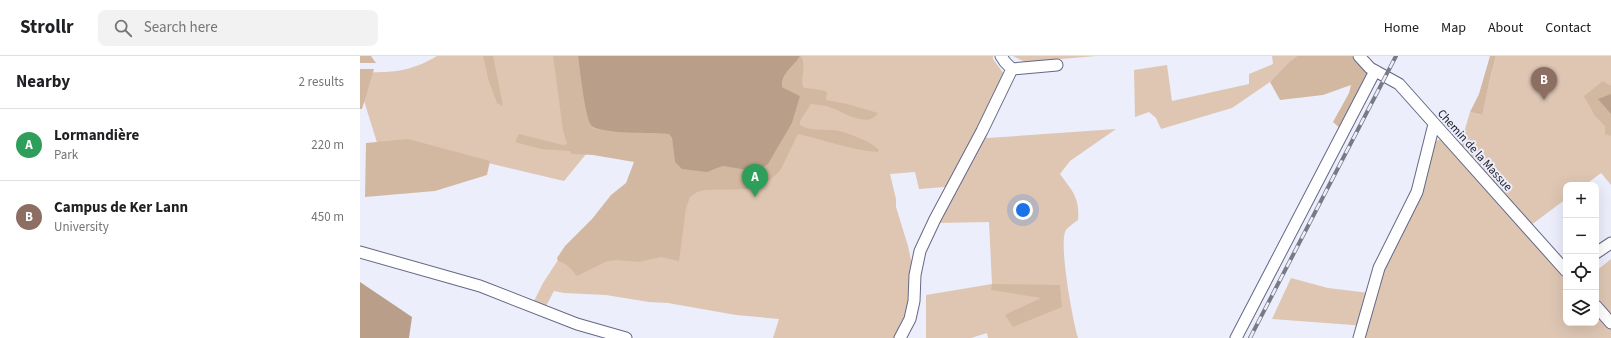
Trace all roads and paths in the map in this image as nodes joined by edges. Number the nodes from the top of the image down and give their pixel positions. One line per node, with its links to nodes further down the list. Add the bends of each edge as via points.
1 (1001, 56): 4 (street)
2 (1358, 56): 5 (street, Chemin de la Massue)
3 (1057, 66): 4 (street)
4 (1012, 69): 14 (street, via 920,251 910,319)
5 (1375, 71): 6 (street, Chemin de la Massue, via 1399,84); 15 (street)
6 (1434, 124): 10 (street, Chemin de la Massue); 16 (street, via 1417,192 1379,268)
7 (1611, 243): 9 (street)
8 (360, 252): 13 (street, via 480,286 577,324)
9 (1599, 252)
10 (1563, 268)
11 (1599, 309): 12 (street)
12 (1611, 323)
13 (626, 338)
14 (900, 338)
15 (1236, 338)
16 (1359, 338)

